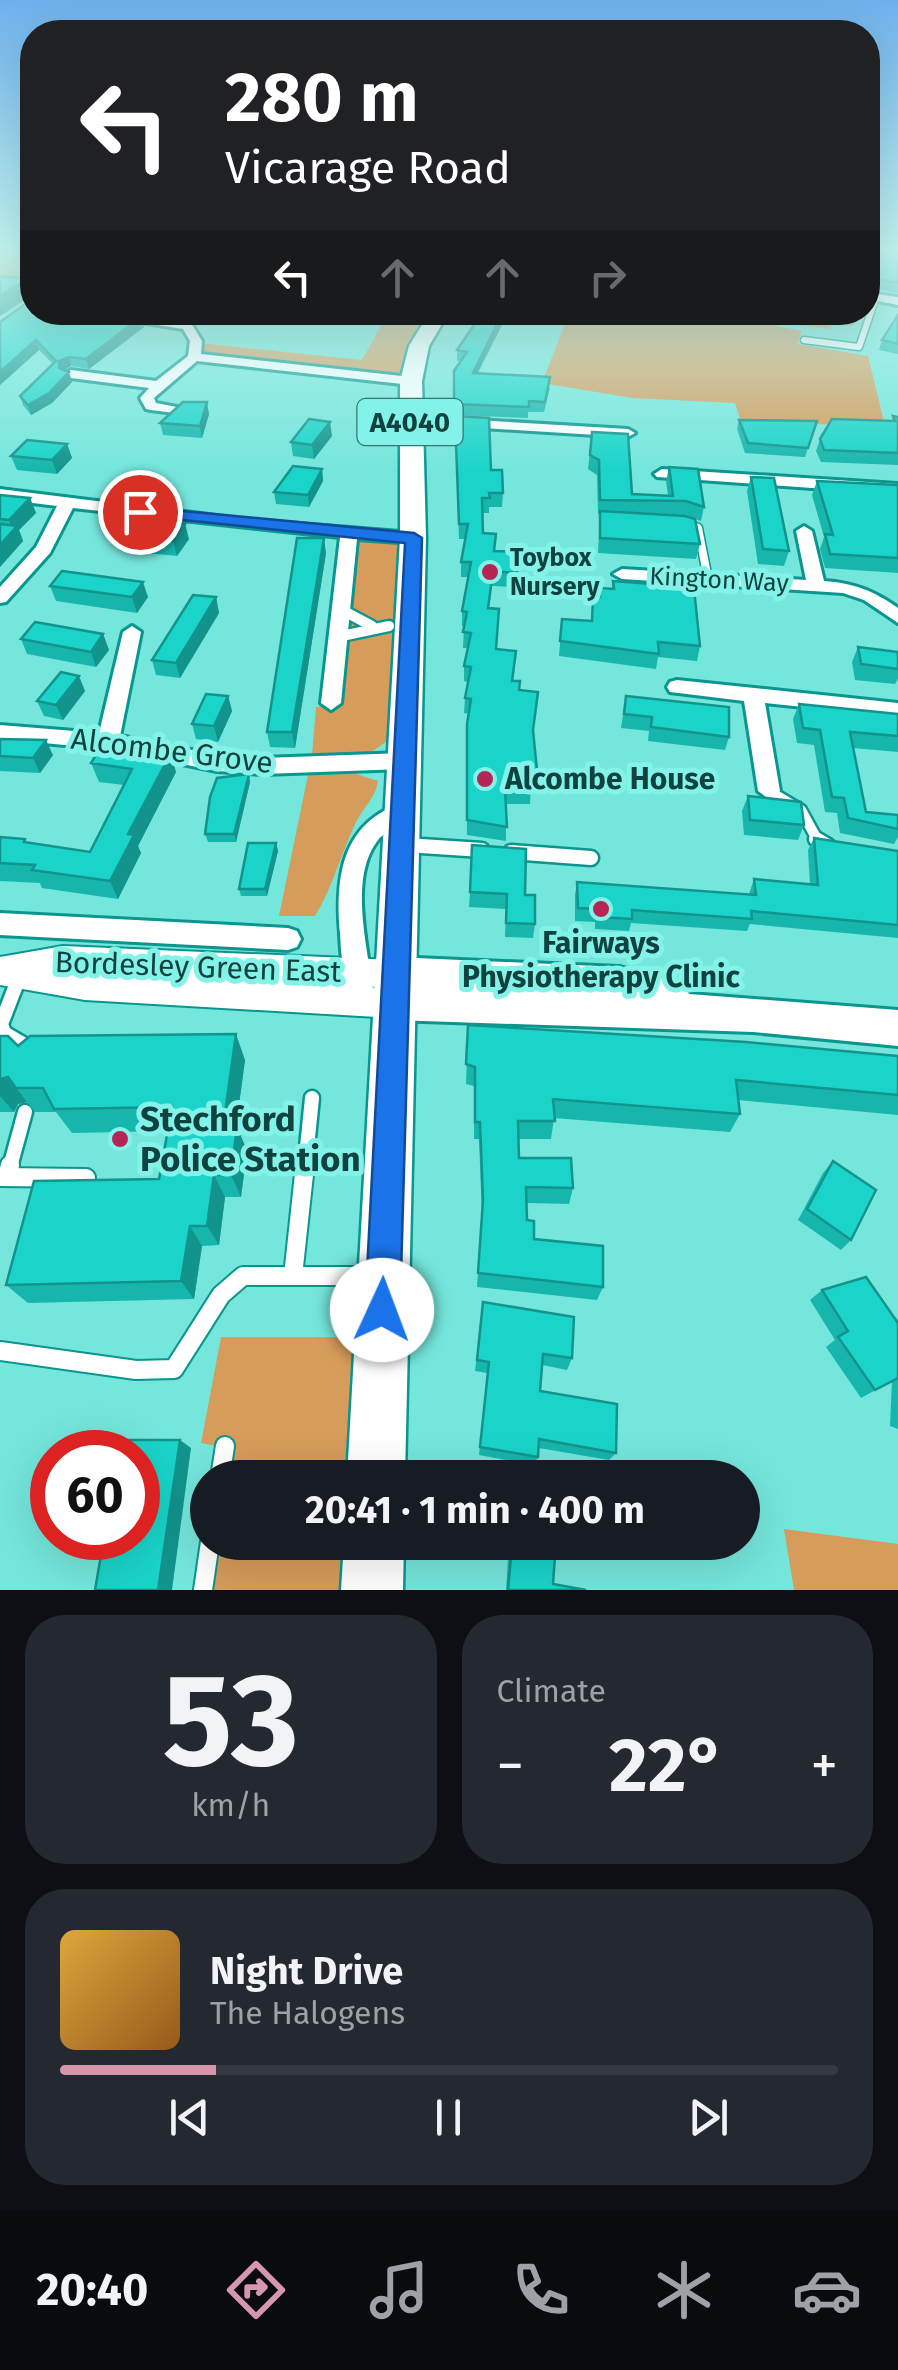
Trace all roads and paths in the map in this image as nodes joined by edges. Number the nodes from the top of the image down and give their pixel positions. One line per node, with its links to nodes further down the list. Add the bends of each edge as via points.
1 (187, 325): 5 (street, via 196,341)
2 (432, 325): 7 (main road, A4040)
3 (865, 325): 4 (lane, via 859,347)
4 (804, 340)
5 (194, 357): 7 (street); 8 (street)
6 (71, 374): 8 (street)
7 (411, 381): 10 (main road, A4040)
8 (158, 385): 9 (street, via 147,398 151,406)
9 (177, 411)
10 (410, 420): 11 (street); 19 (main road, A4040)
11 (628, 433)
12 (662, 474): 13 (street)
13 (898, 488)
14 (0, 494): 15 (street)
15 (67, 502): 18 (street); 23 (street, via 44,549)
16 (667, 522): 21 (lane, via 698,528)
17 (804, 531): 22 (street, Kington Way)
18 (349, 533): 19 (street); 24 (street)
19 (414, 538): 36 (main road, A4040)
20 (622, 574): 21 (street, Kington Way)
21 (708, 579): 22 (street, Kington Way)
22 (816, 586): 25 (street, Kington Way, via 870,596)
23 (0, 598)
24 (340, 609): 26 (lane); 29 (street)
25 (897, 613)
26 (372, 626): 27 (lane); 29 (lane)
27 (389, 626)
28 (132, 632): 35 (street)
29 (337, 636): 32 (street)
30 (677, 687): 31 (street)
31 (753, 695): 33 (street); 37 (street)
32 (331, 703)
33 (898, 710)
34 (0, 732): 35 (street, Alcombe Grove)
35 (108, 741): 36 (street, Alcombe Grove, via 217,763)
36 (404, 761): 38 (main road, A4040)
37 (769, 792): 39 (lane, via 799,805 817,842)
38 (402, 828): 40 (lane); 44 (main road, A4040); 44 (street, via 384,817 358,852 347,904)
39 (844, 848)
40 (591, 858)
41 (0, 924): 42 (street, Bordesley Green East)
42 (288, 939)
43 (7, 970): 44 (street, Bordesley Green East, via 85,986); 44 (street, Bordesley Green East, via 63,960); 47 (lane, via 1,1024)
44 (382, 983): 45 (main road, Bordesley Green East); 45 (main road, Bordesley Green East, via 619,984); 53 (main road, A4040)
45 (753, 1014): 46 (main road, Bordesley Green East)
46 (898, 1028)
47 (37, 1061)
48 (312, 1098): 52 (lane)
49 (25, 1112): 50 (lane)
50 (4, 1177): 51 (lane)
51 (86, 1178)
52 (293, 1276): 53 (lane); 54 (lane, via 243,1276 226,1286 189,1355 174,1369)
53 (384, 1276): 57 (main road, A4040)
54 (0, 1351)
55 (225, 1446): 56 (lane)
56 (223, 1460)
57 (377, 1460)
58 (207, 1560): 60 (lane)
59 (373, 1560): 61 (main road)
60 (203, 1590)
61 (372, 1590)

